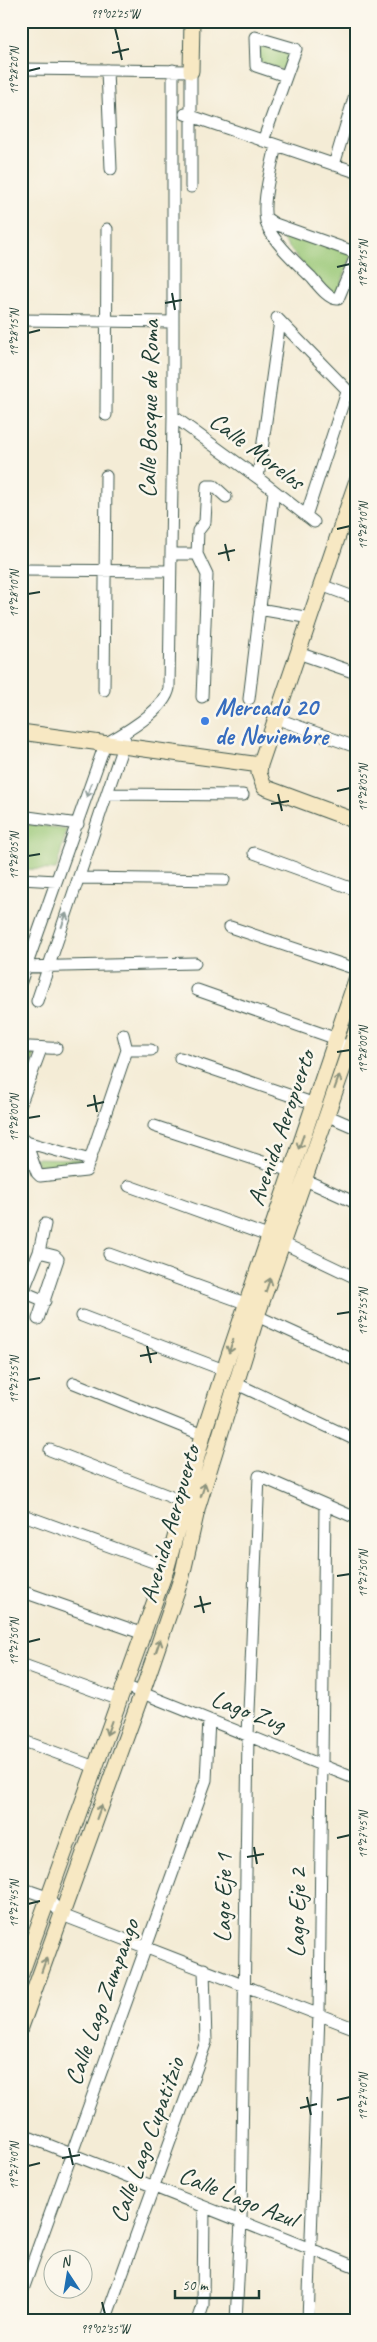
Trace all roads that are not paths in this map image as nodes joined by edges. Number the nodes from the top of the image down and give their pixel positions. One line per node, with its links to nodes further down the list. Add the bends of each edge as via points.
1 (192, 21): 5 (street)
2 (21, 69): 3 (street)
3 (107, 70): 4 (street); 13 (street)
4 (173, 70): 5 (street); 8 (street, Calle Bosque de Roma)
5 (191, 71): 9 (street)
6 (286, 76): 10 (street)
7 (355, 96): 12 (street)
8 (173, 110): 9 (street); 20 (street, Calle Bosque de Roma)
9 (191, 116): 10 (street); 15 (street)
10 (263, 141): 11 (street)
11 (276, 145): 12 (street); 16 (street)
12 (334, 165): 14 (street)
13 (111, 169)
14 (356, 172)
15 (190, 187)
16 (266, 218): 16 (street, via 270,232 286,251 332,298 338,298 355,258 354,252)
17 (107, 229): 19 (street)
18 (21, 320): 19 (street)
19 (108, 322): 20 (street); 23 (street)
20 (173, 322): 24 (street, Calle Bosque de Roma)
21 (347, 391): 22 (street); 26 (street, via 278,320); 28 (street, Calle Morelos, via 310,519)
22 (356, 399)
23 (106, 415)
24 (173, 416): 26 (street, Calle Morelos); 31 (street, Calle Bosque de Roma)
25 (106, 476): 34 (street)
26 (258, 478): 28 (street, Calle Morelos)
27 (356, 484): 30 (street)
28 (274, 491): 38 (street)
29 (226, 497): 32 (street, via 214,486 207,486 205,522 198,531)
30 (350, 520): 36 (street)
31 (171, 554): 32 (street); 35 (street, Calle Bosque de Roma)
32 (197, 554): 43 (street, via 207,575)
33 (21, 570): 34 (street)
34 (106, 571): 35 (street); 42 (street)
35 (170, 571): 46 (street, Calle Bosque de Roma, via 167,696)
36 (321, 585): 37 (street); 39 (street)
37 (356, 598)
38 (259, 610): 39 (street); 44 (street)
39 (310, 618): 40 (street)
40 (298, 652): 41 (street); 45 (street)
41 (356, 672)
42 (104, 690)
43 (202, 697)
44 (249, 700)
45 (275, 718): 50 (street); 51 (street)
46 (128, 731): 48 (street, Calle Bosque de Roma); 49 (street, Calle Bosque de Roma)
47 (21, 732): 48 (street)
48 (105, 744): 49 (street); 56 (street, one-way to 56)
49 (123, 746): 51 (street); 52 (street, Calle Bosque de Roma)
50 (356, 748)
51 (260, 765): 55 (street, via 264,787)
52 (108, 794): 53 (street); 58 (street, Calle Bosque de Roma)
53 (243, 795)
54 (21, 816): 56 (street)
55 (356, 821)
56 (78, 824): 61 (street)
57 (254, 853): 62 (street)
58 (79, 878): 60 (street); 65 (street, Calle Bosque de Roma, one-way to 58)
59 (21, 879): 61 (street)
60 (224, 880)
61 (56, 881): 66 (street)
62 (356, 890)
63 (230, 927): 67 (street)
64 (195, 963): 65 (street)
65 (49, 966): 66 (street); 71 (street, Calle Bosque de Roma)
66 (23, 967): 69 (street)
67 (356, 969)
68 (356, 980): 74 (street, Avenida Aeropuerto)
69 (21, 981)
70 (197, 990): 74 (street)
71 (37, 1002)
72 (356, 1031): 80 (street, Avenida Aeropuerto)
73 (123, 1034): 78 (street)
74 (337, 1039): 80 (street); 83 (street, Avenida Aeropuerto)
75 (21, 1048): 77 (street)
76 (56, 1048): 77 (street)
77 (41, 1049): 82 (street)
78 (126, 1050): 79 (street); 88 (street)
79 (150, 1050)
80 (352, 1054): 84 (street, Avenida Aeropuerto, one-way to 80)
81 (180, 1058): 83 (street)
82 (21, 1103)
83 (315, 1104): 89 (street, Avenida Aeropuerto, one-way to 89)
84 (326, 1114): 86 (street); 89 (street, Avenida Aeropuerto)
85 (154, 1126): 89 (street)
86 (356, 1128)
87 (24, 1140): 88 (street); 88 (street, via 40,1176 85,1172)
88 (90, 1160)
89 (297, 1175): 91 (street); 93 (street, Avenida Aeropuerto); 94 (street, Avenida Aeropuerto)
90 (129, 1186): 93 (street)
91 (356, 1203)
92 (45, 1224): 95 (street)
93 (268, 1236): 94 (street); 100 (street, Avenida Aeropuerto)
94 (282, 1243): 97 (street); 102 (street, Avenida Aeropuerto, one-way to 94)
95 (39, 1252): 98 (street); 99 (street, via 57,1258)
96 (109, 1254): 100 (street)
97 (356, 1278)
98 (22, 1292): 99 (street)
99 (45, 1301): 103 (street)
100 (245, 1303): 105 (street, Avenida Aeropuerto, one-way to 105)
101 (82, 1316): 105 (street)
102 (257, 1316): 104 (street); 107 (street, Avenida Aeropuerto)
103 (38, 1319)
104 (356, 1361)
105 (224, 1370): 108 (street, Avenida Aeropuerto)
106 (74, 1383): 108 (street)
107 (236, 1384): 109 (street); 115 (street, Avenida Aeropuerto, one-way to 107)
108 (203, 1435): 111 (street, Avenida Aeropuerto)
109 (356, 1440)
110 (50, 1450): 111 (street)
111 (184, 1502): 115 (street, Avenida Aeropuerto)
112 (325, 1505): 114 (street); 123 (street, Lago Eje 1, via 259,1476); 125 (street, Lago Eje 2)
113 (26, 1516): 116 (street)
114 (356, 1518)
115 (185, 1526): 116 (street, Avenida Aeropuerto); 121 (street, Avenida Aeropuerto, one-way to 115, via 182,1576)
116 (167, 1567): 118 (street, Avenida Aeropuerto)
117 (21, 1591): 118 (street)
118 (144, 1634): 120 (street, Avenida Aeropuerto)
119 (21, 1664): 120 (street, Lago Zug)
120 (122, 1693): 121 (street, Lago Zug); 126 (street, Avenida Aeropuerto, one-way to 126)
121 (142, 1693): 122 (street, Lago Zug); 130 (street, Avenida Aeropuerto, one-way to 121)
122 (209, 1720): 123 (street, Lago Zug); 131 (street, Calle Lago Zumpango, via 206,1780)
123 (248, 1735): 125 (street, Lago Zug); 134 (street, Lago Eje 1)
124 (21, 1740): 126 (street)
125 (321, 1764): 127 (street, Lago Zug); 135 (street, Lago Eje 2)
126 (95, 1767): 129 (street, Avenida Aeropuerto)
127 (356, 1779)
128 (21, 1888): 129 (street)
129 (47, 1897): 130 (street); 132 (street, Avenida Aeropuerto)
130 (62, 1915): 131 (street); 136 (street, Avenida Aeropuerto, one-way to 130)
131 (144, 1947): 133 (street); 139 (street, Calle Lago Zumpango)
132 (23, 1966)
133 (204, 1969): 134 (street); 140 (street, Calle Lago Cupatitzio, via 206,2042)
134 (245, 1986): 135 (street); 142 (street, Lago Eje 1)
135 (319, 2014): 137 (street); 143 (street, Lago Eje 2)
136 (21, 2027)
137 (356, 2029)
138 (21, 2134): 139 (street, Calle Lago Azul)
139 (71, 2155): 140 (street, Calle Lago Azul); 145 (street, Calle Lago Zumpango)
140 (153, 2188): 141 (street, Calle Lago Azul); 146 (street, Calle Lago Cupatitzio)
141 (204, 2207): 142 (street, Calle Lago Azul); 147 (street, via 203,2306)
142 (241, 2220): 143 (street, Calle Lago Azul); 148 (street, Lago Eje 1)
143 (312, 2250): 144 (street, Calle Lago Azul); 149 (street, Lago Eje 2)
144 (356, 2267)
145 (21, 2295)
146 (104, 2321)
147 (198, 2321)
148 (236, 2321)
149 (308, 2321)

